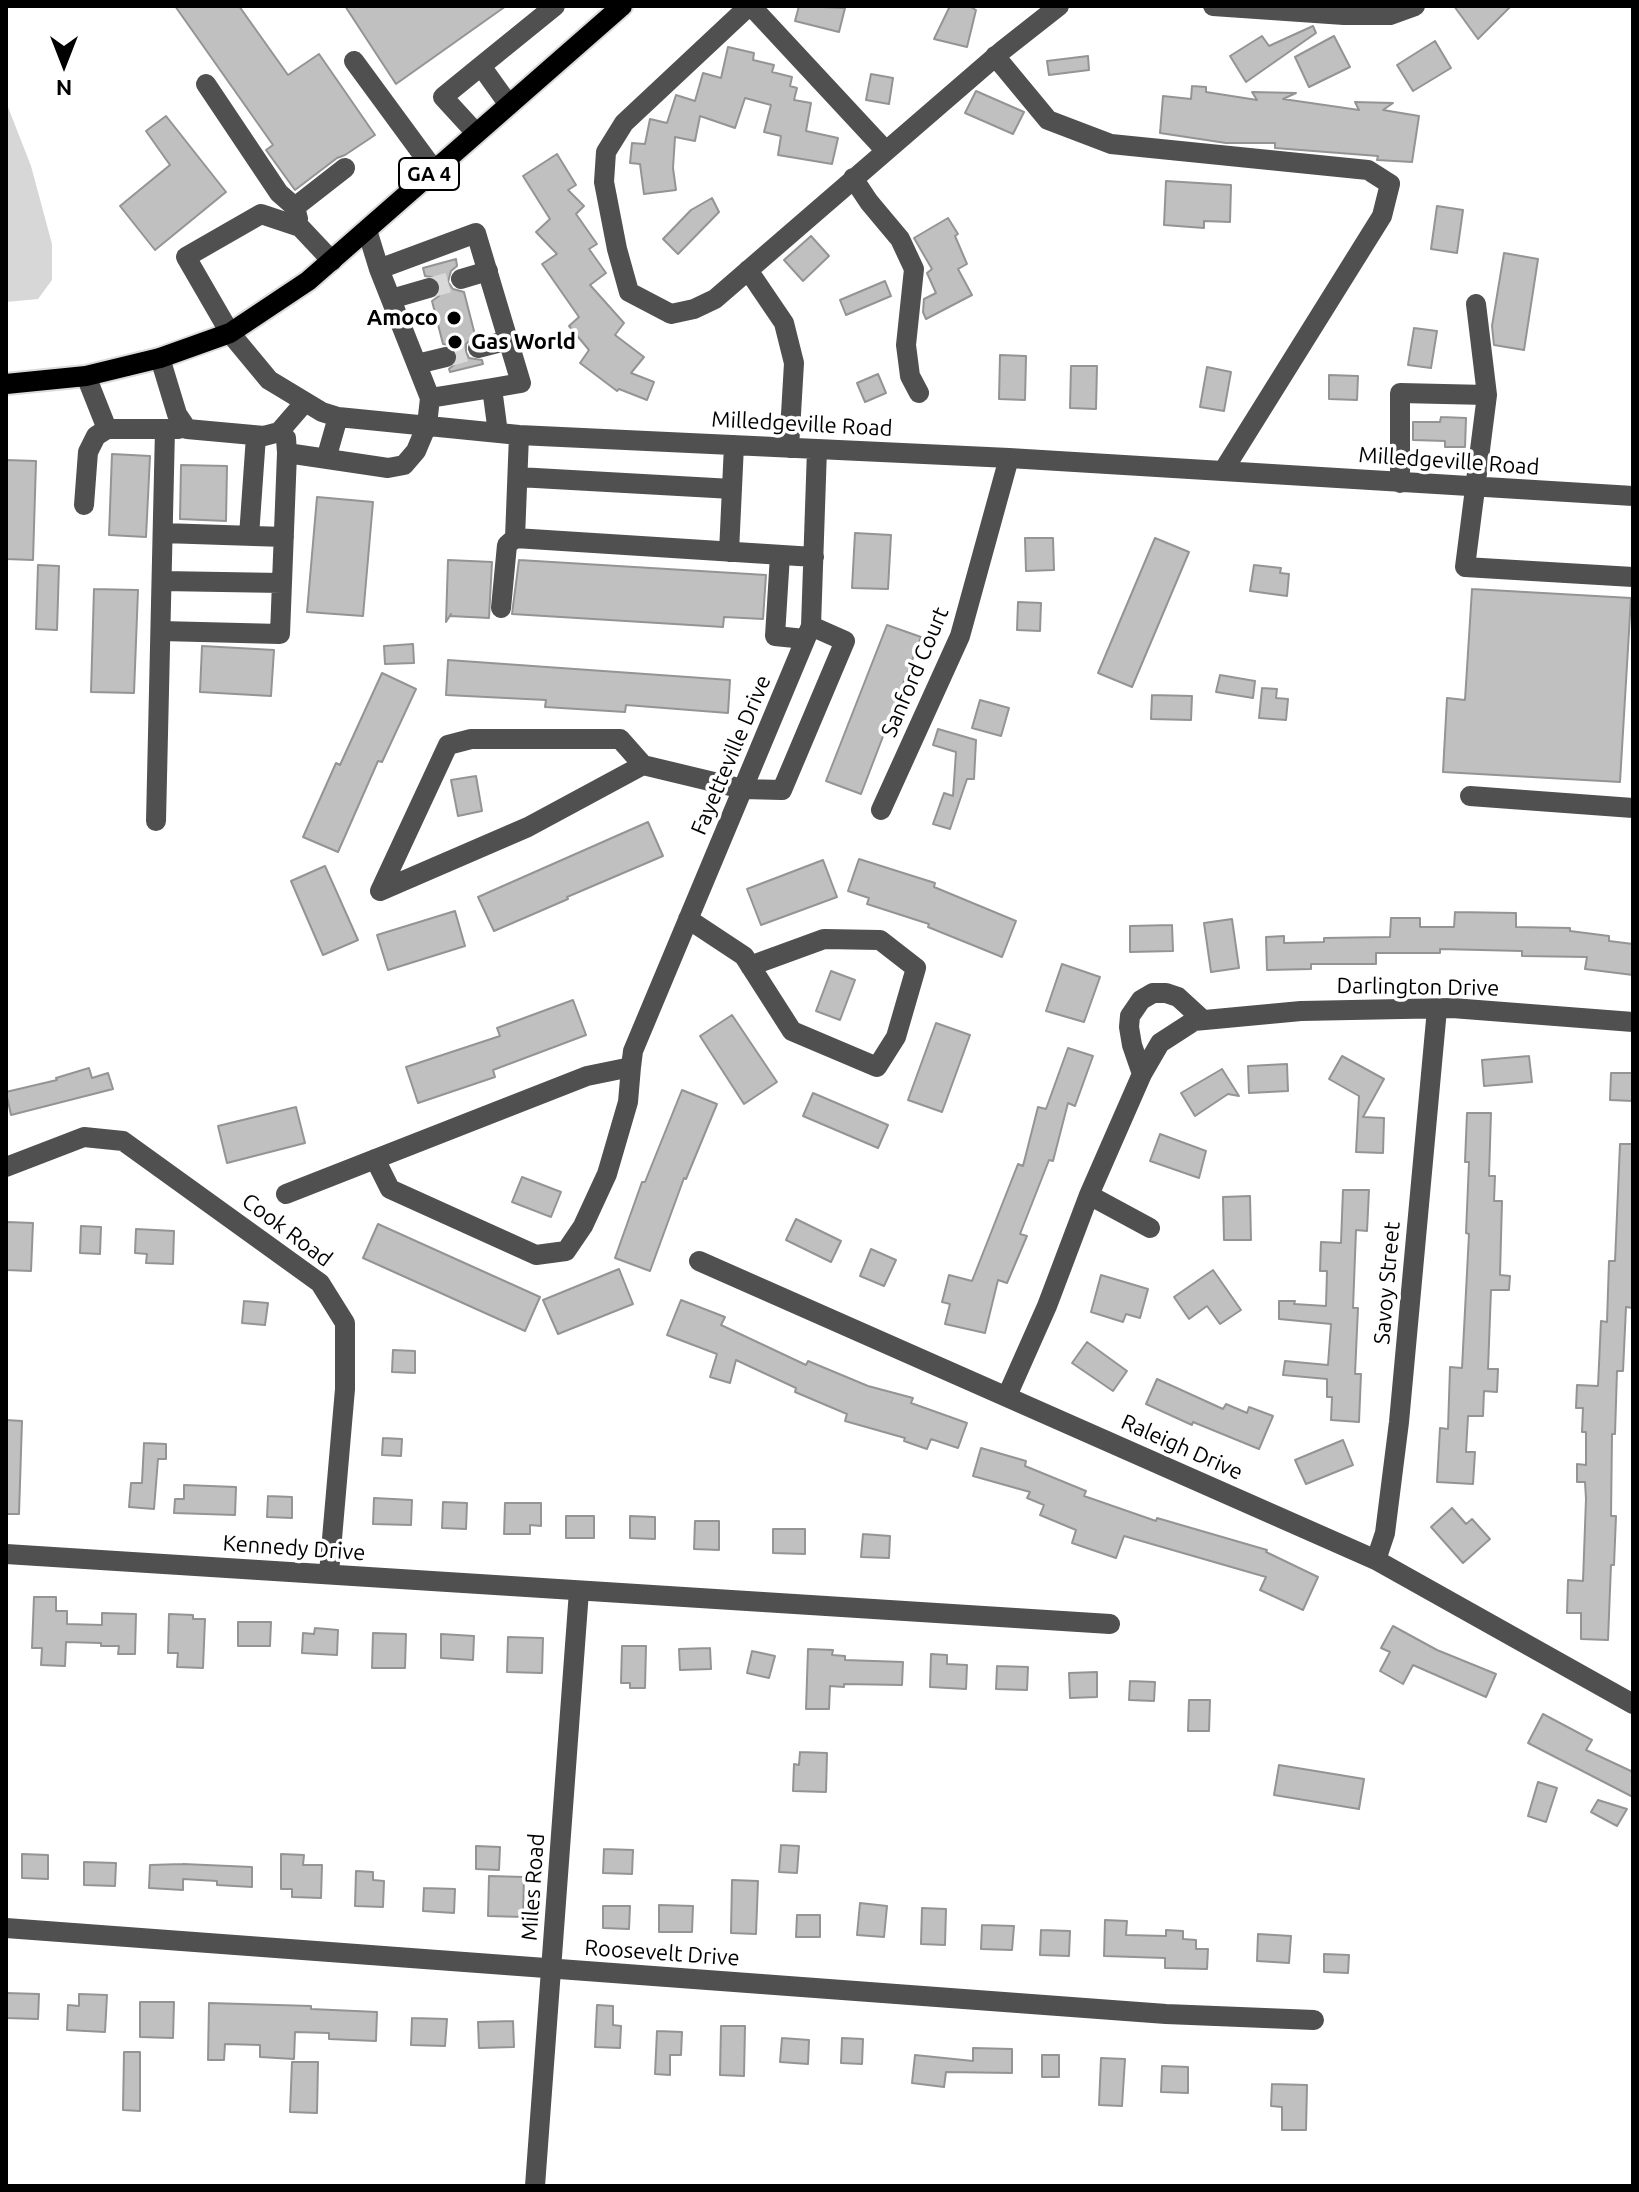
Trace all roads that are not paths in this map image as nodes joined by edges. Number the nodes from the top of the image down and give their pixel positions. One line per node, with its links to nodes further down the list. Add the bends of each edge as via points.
1 (555, 6): 9 (street)
2 (622, 6): 11 (main road, GA 4)
3 (750, 6): 13 (street); 21 (street, via 624,123 606,152 604,182 629,292 671,314 715,299)
4 (1059, 6): 7 (street)
5 (1213, 6): 6 (street, via 1390,15)
6 (1415, 6)
7 (995, 56): 13 (street); 55 (street, via 1048,120 1111,144 1368,170 1390,184 1382,216)
8 (354, 61): 15 (street)
9 (481, 66): 11 (street); 12 (street, via 443,97)
10 (206, 84): 17 (street)
11 (509, 105): 12 (main road, GA 4)
12 (476, 133): 15 (main road, GA 4)
13 (885, 150): 16 (street)
14 (345, 168): 17 (street)
15 (434, 170): 18 (main road, GA 4)
16 (853, 178): 21 (street); 36 (street, via 900,239 914,269 906,345 910,376)
17 (297, 217): 19 (street); 27 (street, Milledgeville Road, via 261,214 186,257)
18 (367, 230): 19 (main road, GA 4); 20 (street)
19 (332, 261): 27 (main road, GA 4)
20 (379, 269): 22 (street, via 476,233); 25 (street)
21 (748, 270): 50 (street, via 784,323 794,363)
22 (488, 271): 23 (street); 28 (street)
23 (461, 279)
24 (429, 288): 25 (street)
25 (391, 299): 32 (street)
26 (1476, 304): 37 (street)
27 (230, 333): 31 (main road, GA 4); 39 (street, Milledgeville Road, via 269,380)
28 (509, 340): 29 (street); 35 (street, via 521,383)
29 (478, 348)
30 (446, 357): 32 (street)
31 (160, 358): 33 (main road, GA 4); 44 (street, via 177,414)
32 (417, 364): 38 (street)
33 (86, 376): 34 (main road, GA 4); 42 (street)
34 (6, 384)
35 (492, 388): 38 (street); 46 (street)
36 (919, 393)
37 (1487, 395): 57 (street, via 1400,393); 58 (street)
38 (430, 398): 41 (street)
39 (305, 402): 40 (street, Milledgeville Road); 45 (street)
40 (338, 417): 41 (street, Milledgeville Road); 54 (street)
41 (427, 425): 46 (street, Milledgeville Road); 54 (street, via 404,465 388,468)
42 (107, 429): 43 (street); 61 (street, via 96,436 88,452)
43 (165, 429): 44 (street); 62 (street)
44 (187, 429): 48 (street)
45 (279, 432): 48 (street); 52 (street, via 286,438)
46 (498, 433): 47 (street, Milledgeville Road)
47 (519, 435): 49 (street, Milledgeville Road); 56 (street)
48 (256, 436): 63 (street)
49 (734, 445): 50 (street, Milledgeville Road); 59 (street)
50 (789, 448): 51 (street, Milledgeville Road)
51 (817, 449): 53 (street, Milledgeville Road); 68 (street, Fayetteville Drive)
52 (287, 453): 54 (street); 64 (street)
53 (1009, 458): 55 (street, Milledgeville Road); 79 (street, Sanford Court, via 960,636)
54 (326, 459)
55 (1223, 471): 57 (street, Milledgeville Road)
56 (518, 477): 59 (street); 65 (street)
57 (1400, 483): 58 (street, Milledgeville Road)
58 (1476, 488): 60 (street, Milledgeville Road); 69 (street, via 1465,567)
59 (732, 489): 66 (street)
60 (1633, 496)
61 (84, 505)
62 (163, 533): 63 (street); 70 (street)
63 (249, 536): 64 (street)
64 (284, 537): 71 (street)
65 (515, 538): 66 (street); 72 (street, via 507,545)
66 (729, 552): 67 (street)
67 (780, 555): 68 (street); 74 (street, via 775,636)
68 (814, 557): 74 (street, Fayetteville Drive)
69 (1633, 577)
70 (162, 581): 71 (street); 73 (street)
71 (282, 583): 73 (street, via 280,634)
72 (501, 608)
73 (161, 631): 80 (street)
74 (808, 632): 76 (street, Fayetteville Drive); 76 (street, via 845,641 782,790)
75 (643, 765): 75 (street, via 528,827 380,891 448,745 471,739 620,739); 76 (street)
76 (743, 789): 81 (street, Fayetteville Drive)
77 (1470, 796): 78 (street)
78 (1633, 808)
79 (881, 810)
80 (156, 821)
81 (688, 919): 82 (street, via 744,956); 86 (street, Fayetteville Drive)
82 (750, 966): 82 (street, via 792,1031 877,1067 896,1037 916,968 880,940 824,939)
83 (1437, 1009): 84 (street, Darlington Drive); 85 (street, Darlington Drive); 96 (street, Savoy Street, via 1399,1422 1385,1533)
84 (1202, 1019): 87 (street, Darlington Drive, via 1160,1043); 87 (street, via 1166,993 1141,1000 1129,1027)
85 (1633, 1022)
86 (631, 1067): 88 (street, via 587,1076); 88 (street, Fayetteville Drive, via 628,1102 607,1174 566,1251 536,1255 390,1189)
87 (1142, 1074): 91 (street, Darlington Drive)
88 (375, 1159): 90 (street)
89 (6, 1167): 97 (street, Cook Road, via 84,1137 123,1141 320,1283 345,1323 345,1389)
90 (286, 1194)
91 (1089, 1195): 92 (street); 94 (street, Darlington Drive)
92 (1150, 1228)
93 (699, 1261): 94 (street, Raleigh Drive)
94 (1007, 1396): 96 (street, Raleigh Drive)
95 (6, 1554): 97 (street, Kennedy Drive)
96 (1376, 1560): 100 (street, Raleigh Drive)
97 (329, 1573): 98 (street, Kennedy Drive)
98 (579, 1591): 99 (street, Kennedy Drive); 102 (street, Miles Road)
99 (1110, 1624)
100 (1633, 1704)
101 (6, 1928): 102 (street, Roosevelt Drive)
102 (551, 1969): 103 (street, Roosevelt Drive); 104 (street, Miles Road)
103 (1314, 2020)
104 (535, 2186)

